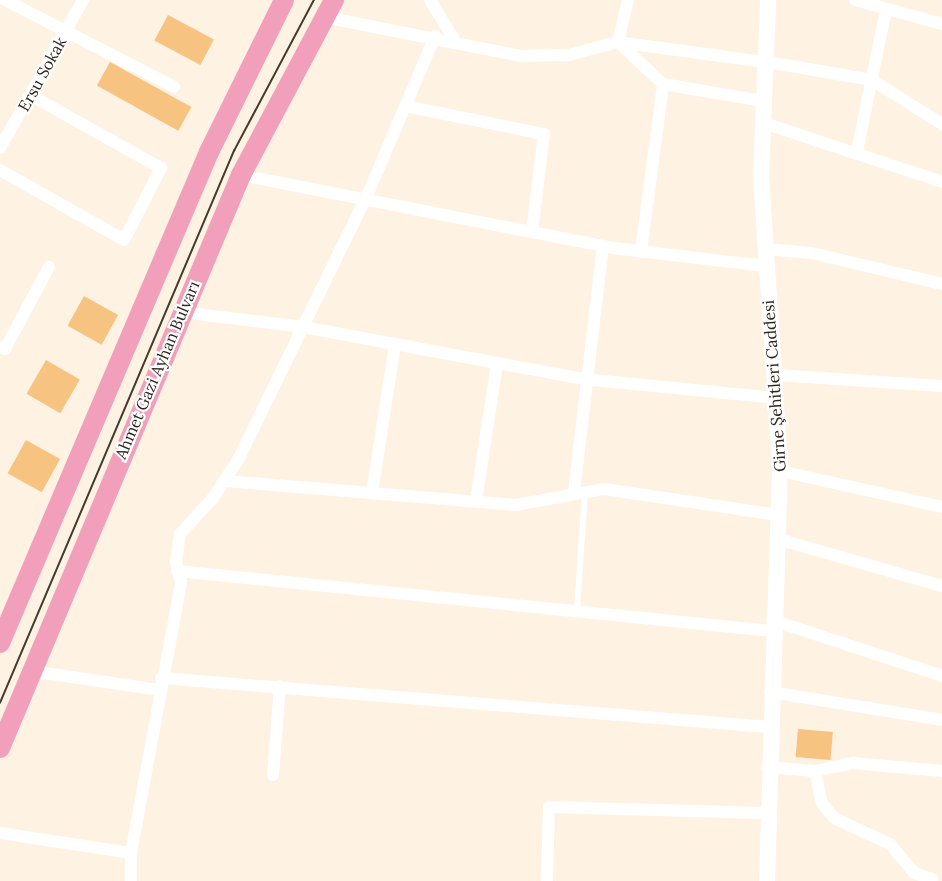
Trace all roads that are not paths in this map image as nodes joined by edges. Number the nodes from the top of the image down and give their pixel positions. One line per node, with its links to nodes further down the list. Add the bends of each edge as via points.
1 (5, 0): 11 (street)
2 (83, 0): 11 (street, Ersu Sokak)
3 (284, 0): 57 (main road, via 209,152)
4 (430, 0): 13 (street)
5 (628, 0): 14 (street)
6 (768, 0): 15 (street, Girne Şehitleri Caddesi)
7 (855, 0): 9 (street)
8 (329, 8): 12 (street); 27 (main road, Ahmet Gazi Ayhan Bulvarı)
9 (886, 10): 10 (street); 16 (street)
10 (942, 24)
11 (66, 31): 18 (street); 19 (street, Ersu Sokak)
12 (435, 36): 13 (street); 21 (street)
13 (455, 41): 14 (street, via 537,57)
14 (618, 42): 15 (street); 17 (street)
15 (764, 64): 16 (street); 20 (street, Girne Şehitleri Caddesi)
16 (872, 80): 23 (street); 25 (street)
17 (663, 84): 20 (street); 32 (street)
18 (174, 87)
19 (30, 95): 24 (street, Ersu Sokak); 26 (street, via 161,168 124,240)
20 (762, 101): 22 (street, Girne Şehitleri Caddesi)
21 (405, 106): 29 (street); 30 (street, via 544,134)
22 (761, 122): 25 (street); 33 (street, Girne Şehitleri Caddesi)
23 (942, 124)
24 (0, 148)
25 (858, 151): 28 (street)
26 (0, 170)
27 (241, 175): 29 (street); 36 (main road, Ahmet Gazi Ayhan Bulvarı)
28 (942, 182)
29 (366, 198): 30 (street); 37 (street)
30 (532, 232): 31 (street)
31 (603, 246): 32 (street); 42 (street)
32 (640, 252): 33 (street)
33 (765, 257): 35 (street, via 812,254); 41 (street, Girne Şehitleri Caddesi)
34 (49, 267): 39 (street, via 5,349)
35 (942, 284)
36 (181, 312): 37 (street); 58 (main road, Ahmet Gazi Ayhan Bulvarı)
37 (303, 327): 38 (street); 46 (street)
38 (395, 345): 40 (street); 48 (street)
39 (0, 347)
40 (497, 363): 42 (street); 49 (street)
41 (776, 375): 43 (street); 44 (street, Girne Şehitleri Caddesi)
42 (584, 379): 44 (street); 47 (street)
43 (942, 386)
44 (778, 398): 45 (street, Girne Şehitleri Caddesi)
45 (780, 471): 50 (street); 51 (street, Girne Şehitleri Caddesi)
46 (225, 481): 48 (street); 53 (street, via 184,525 175,552)
47 (579, 491): 49 (street, via 516,505); 51 (street); 55 (lane)
48 (372, 493): 49 (street)
49 (476, 501)
50 (942, 507)
51 (779, 515): 52 (street, Girne Şehitleri Caddesi)
52 (777, 539): 54 (street); 56 (street, Girne Şehitleri Caddesi)
53 (177, 571): 55 (street); 60 (street, via 181,582)
54 (942, 586)
55 (577, 609): 56 (street)
56 (772, 626): 59 (street); 62 (street, Girne Şehitleri Caddesi)
57 (0, 643)
58 (31, 671): 60 (street); 65 (main road, Ahmet Gazi Ayhan Bulvarı)
59 (942, 676)
60 (160, 684): 61 (street); 72 (street)
61 (280, 686): 64 (street); 69 (street)
62 (770, 692): 63 (street); 64 (street, Girne Şehitleri Caddesi)
63 (942, 720)
64 (768, 727): 66 (street, Girne Şehitleri Caddesi)
65 (0, 748)
66 (767, 767): 67 (street); 70 (street, Girne Şehitleri Caddesi)
67 (815, 771): 68 (street, via 854,763); 73 (street, via 822,802 834,818 890,844 914,873)
68 (942, 771)
69 (273, 775)
70 (766, 813): 75 (street, via 549,807); 76 (street, Girne Şehitleri Caddesi)
71 (0, 832): 72 (street)
72 (131, 853): 74 (street)
73 (932, 879)
74 (131, 881)
75 (547, 881)
76 (767, 881)

